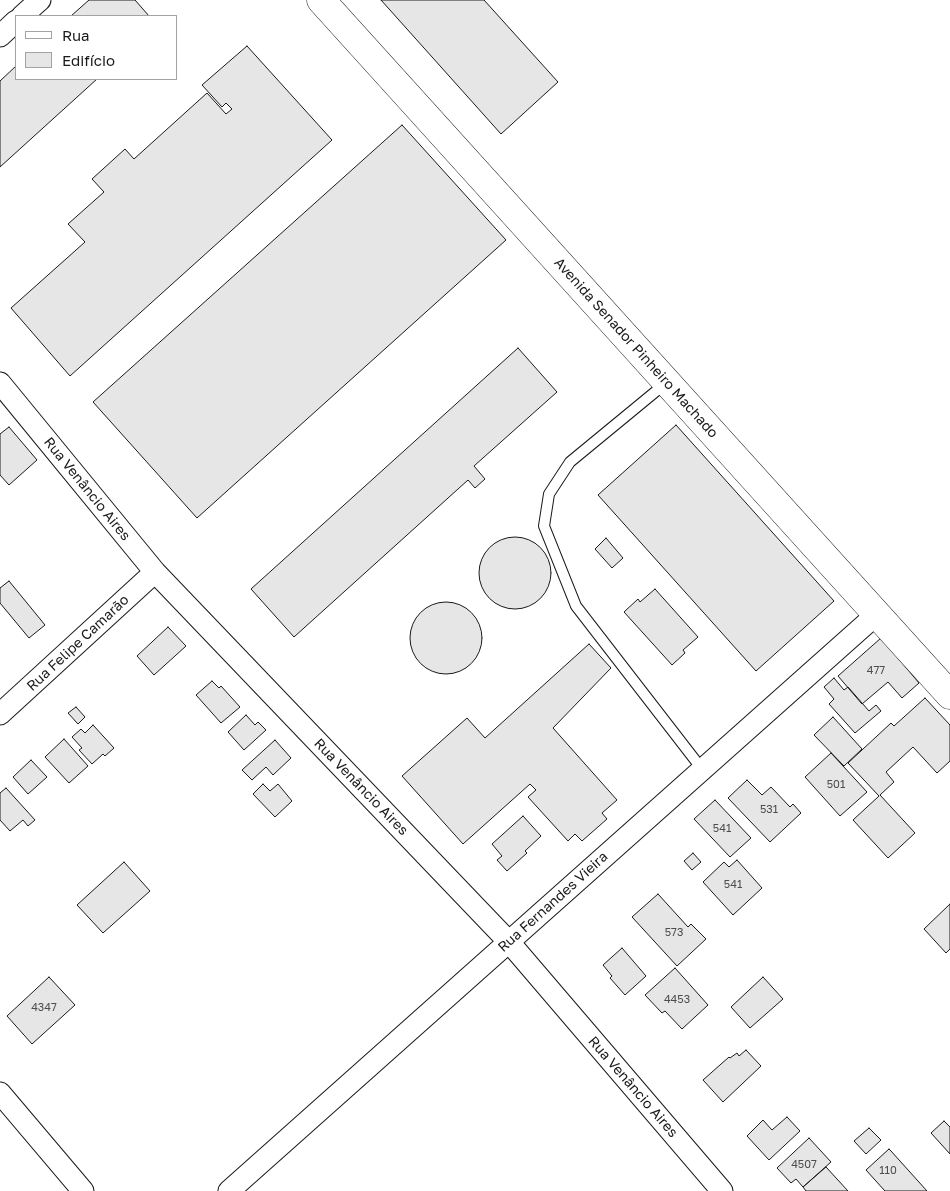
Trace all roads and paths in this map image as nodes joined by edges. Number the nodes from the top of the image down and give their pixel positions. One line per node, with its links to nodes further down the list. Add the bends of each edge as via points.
1 (40, 0): 3 (street)
2 (321, 0): 6 (main road, Avenida Senador Pinheiro Machado)
3 (23, 15)
4 (15, 22): 5 (street)
5 (0, 36)
6 (667, 382): 9 (main road, Avenida Senador Pinheiro Machado); 12 (lane, via 570,462 549,494 544,526 576,606)
7 (0, 383): 8 (street, Rua Venâncio Aires)
8 (155, 572): 11 (street, Rua Felipe Camarão); 13 (street, Rua Venâncio Aires)
9 (877, 614): 10 (main road, Avenida Senador Pinheiro Machado); 12 (street, Rua Fernandes Vieira)
10 (950, 695)
11 (0, 714)
12 (702, 769): 13 (street, Rua Fernandes Vieira)
13 (509, 942): 16 (street, Rua Fernandes Vieira); 17 (street, Rua Venâncio Aires)
14 (0, 1093): 15 (street)
15 (83, 1191)
16 (229, 1191)
17 (722, 1191)

